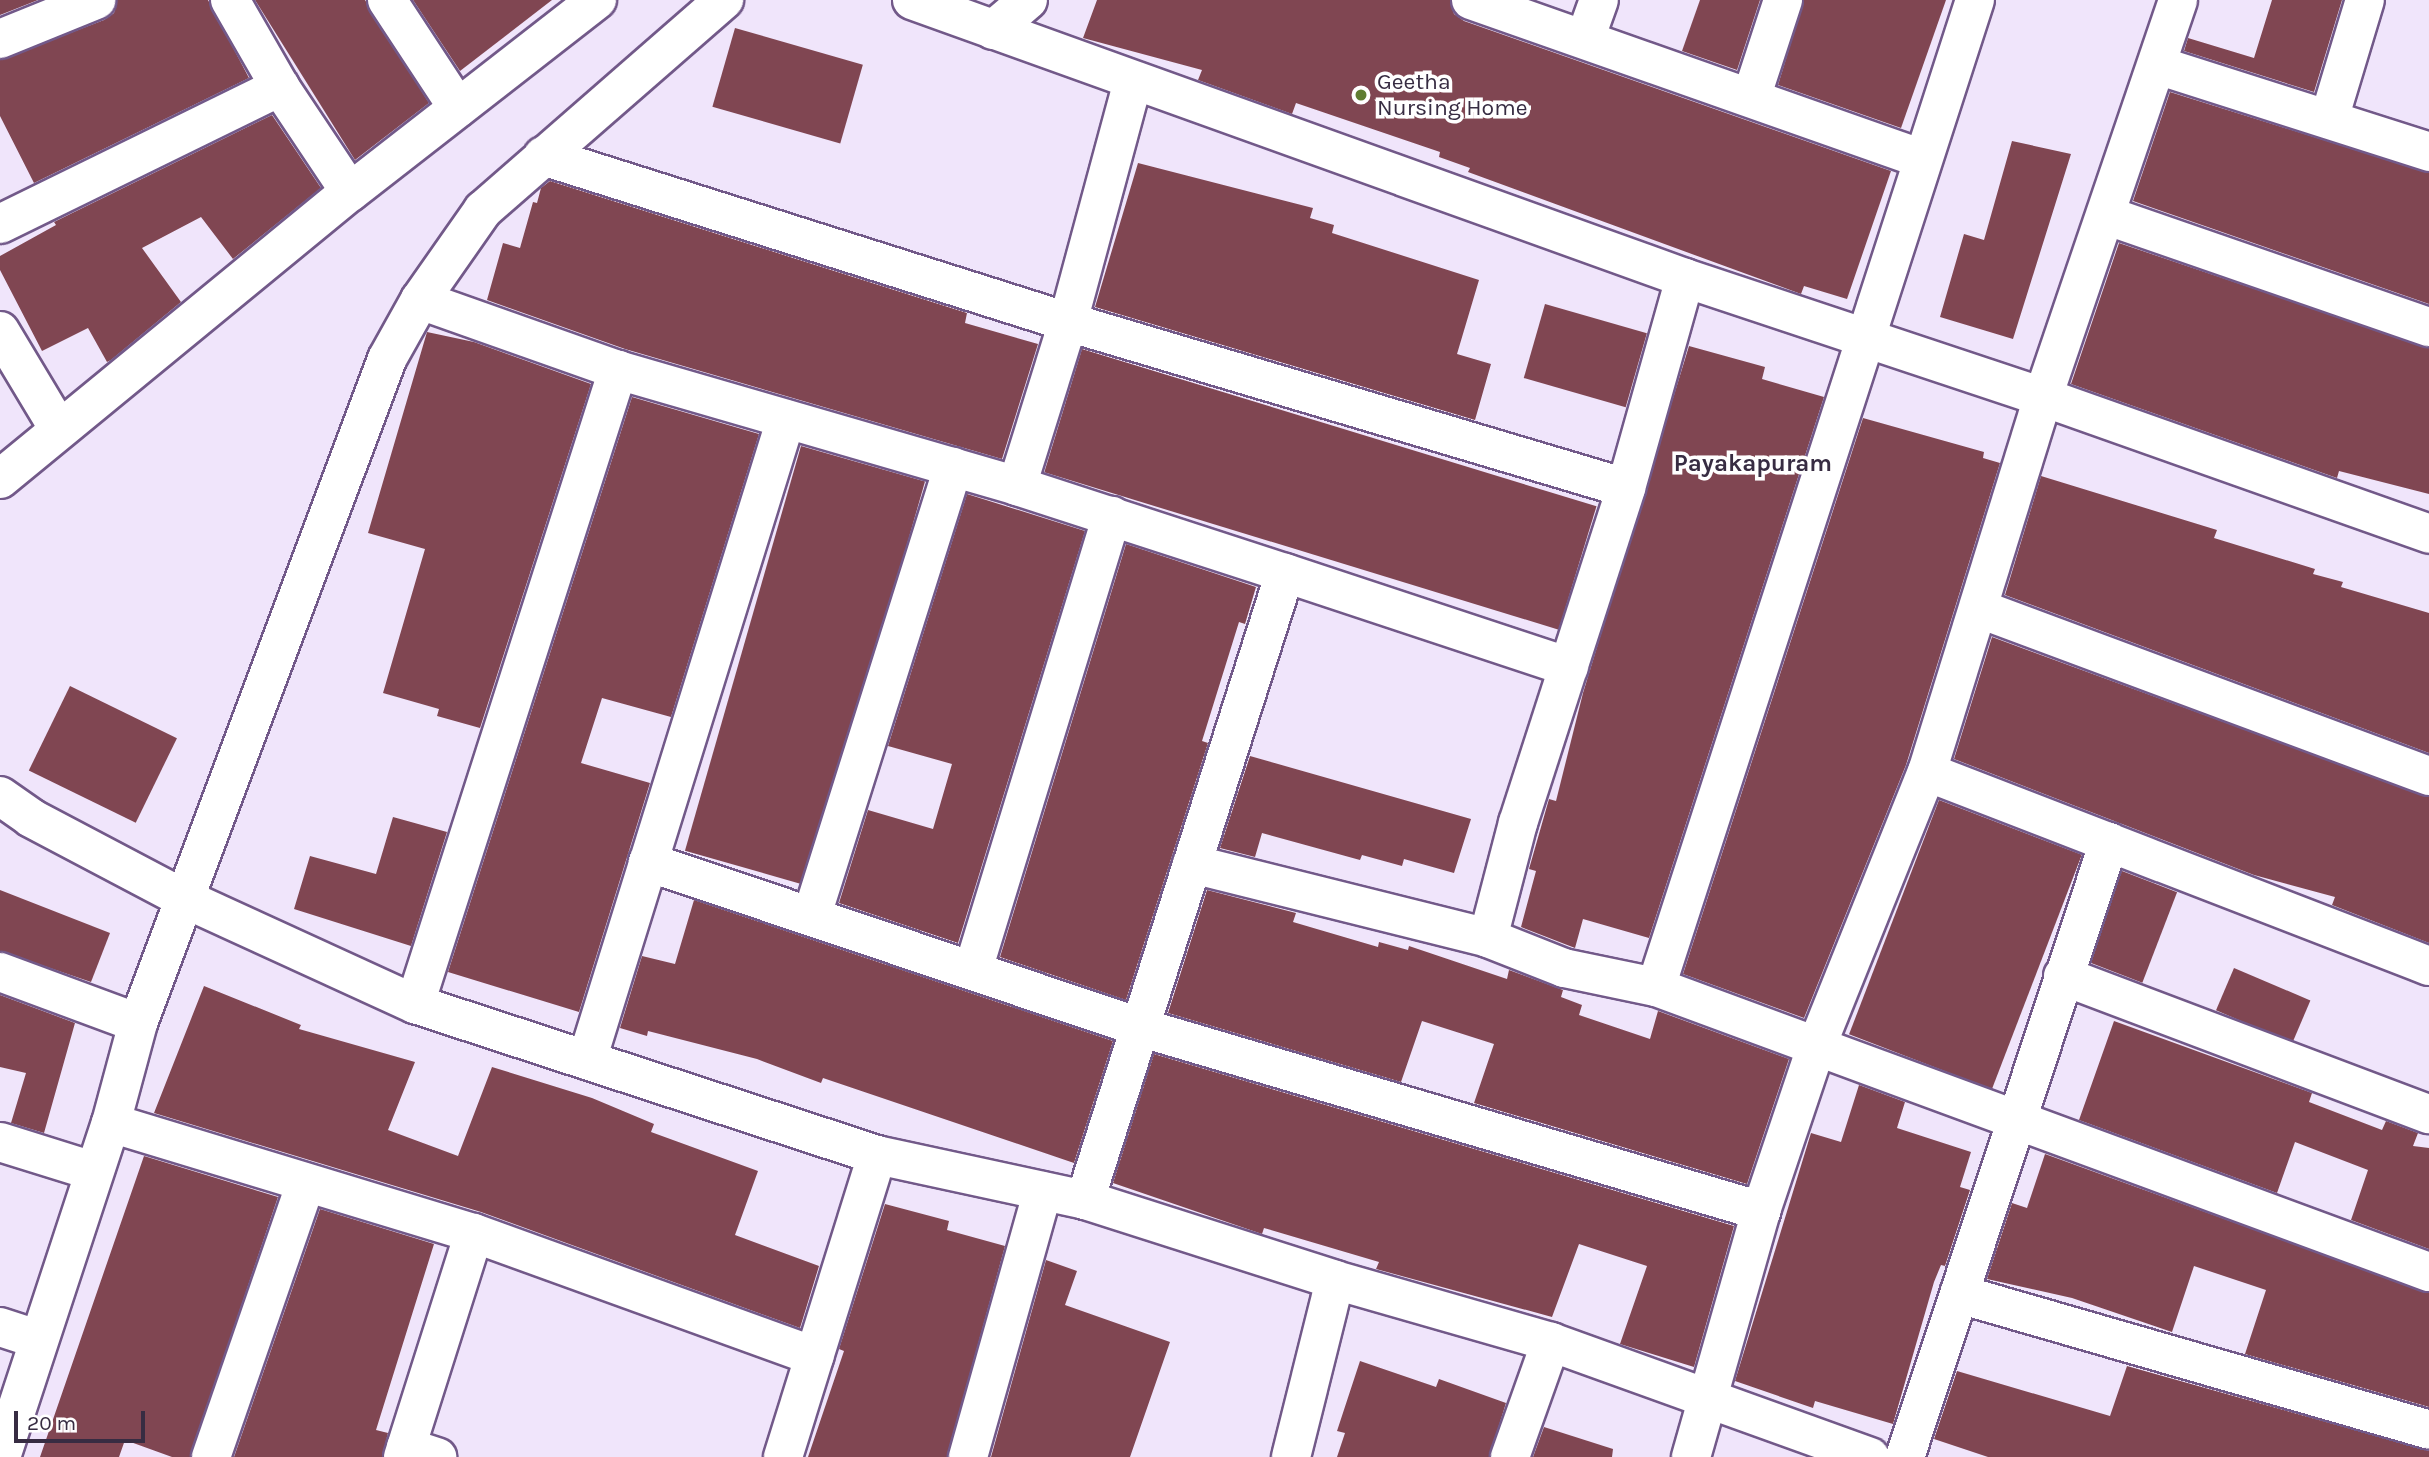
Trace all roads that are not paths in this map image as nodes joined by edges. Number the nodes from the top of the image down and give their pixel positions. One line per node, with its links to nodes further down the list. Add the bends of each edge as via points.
1 (96, 0): 15 (street)
2 (230, 0): 19 (street)
3 (387, 0): 21 (street)
4 (597, 0): 21 (street)
5 (724, 0): 24 (street)
6 (912, 0): 14 (street)
7 (1028, 0): 14 (street)
8 (1471, 0): 16 (street)
9 (1599, 0): 16 (street)
10 (1783, 0): 20 (street)
11 (1975, 0): 25 (street)
12 (2178, 0): 17 (street)
13 (2365, 0): 22 (street)
14 (993, 30): 18 (street)
15 (0, 39)
16 (1585, 39): 20 (street)
17 (2157, 65): 22 (street); 27 (street)
18 (1133, 81): 29 (street); 31 (street)
19 (279, 87): 26 (street); 28 (street)
20 (1752, 95): 25 (street)
21 (458, 108): 26 (street)
22 (2329, 119): 23 (street)
23 (2429, 152)
24 (543, 156): 30 (street, via 483,210); 31 (street)
25 (1923, 159): 34 (street)
26 (350, 192): 38 (street)
27 (2108, 216): 32 (street); 36 (street)
28 (0, 224)
29 (1685, 278): 34 (street); 42 (street)
30 (420, 300): 35 (street); 54 (street, via 387,359)
31 (1068, 322): 41 (street); 42 (street)
32 (2429, 327)
33 (0, 331): 38 (street)
34 (1863, 340): 36 (street); 61 (street)
35 (618, 370): 37 (street); 62 (street)
36 (2043, 397): 44 (street); 46 (street)
37 (786, 419): 39 (street); 52 (street)
38 (60, 429): 40 (street)
39 (953, 467): 41 (street); 55 (street)
40 (0, 479)
41 (1017, 486): 43 (street)
42 (1626, 488): 47 (street)
43 (1112, 516): 45 (street); 58 (street)
44 (2429, 534)
45 (1285, 573): 47 (street); 53 (street)
46 (1980, 609): 48 (street); 49 (street)
47 (1569, 667): 56 (street, via 1518,823)
48 (1927, 772): 51 (street); 65 (street)
49 (2429, 776)
50 (0, 796): 54 (street, via 31,818)
51 (2109, 842): 57 (street); 60 (street)
52 (649, 862): 55 (street); 66 (street)
53 (1192, 864): 56 (street); 64 (street)
54 (183, 898): 62 (street); 63 (street)
55 (812, 915): 58 (street)
56 (1488, 938): 61 (street, via 1564,968)
57 (2429, 966)
58 (973, 970): 64 (street)
59 (0, 972): 63 (street)
60 (2063, 976): 67 (street); 68 (street)
61 (1656, 987): 65 (street)
62 (415, 1004): 66 (street)
63 (138, 1023): 69 (street)
64 (1139, 1027): 75 (street); 76 (street)
65 (1817, 1045): 68 (street); 76 (street)
66 (587, 1059): 71 (street)
67 (2429, 1114)
68 (2015, 1118): 78 (street); 80 (street)
69 (111, 1123): 72 (street); 73 (street)
70 (0, 1142): 72 (street)
71 (877, 1155): 74 (street); 84 (street)
72 (93, 1171): 82 (street)
73 (306, 1183): 77 (street); 89 (street)
74 (1044, 1191): 75 (street); 91 (street)
75 (1086, 1200): 79 (street)
76 (1761, 1211): 85 (street)
77 (474, 1233): 84 (street); 87 (street)
78 (2429, 1272)
79 (1335, 1280): 83 (street); 92 (street)
80 (1959, 1294): 86 (street); 96 (street)
81 (0, 1327): 82 (street)
82 (37, 1339): 88 (street)
83 (1551, 1342): 85 (street); 93 (street)
84 (814, 1356): 90 (street)
85 (1706, 1399): 94 (street); 95 (street)
86 (2429, 1430)
87 (415, 1454)
88 (1, 1457)
89 (211, 1457)
90 (783, 1457)
91 (968, 1457)
92 (1291, 1457)
93 (1510, 1457)
94 (1691, 1457)
95 (1870, 1457)
96 (1905, 1457)

